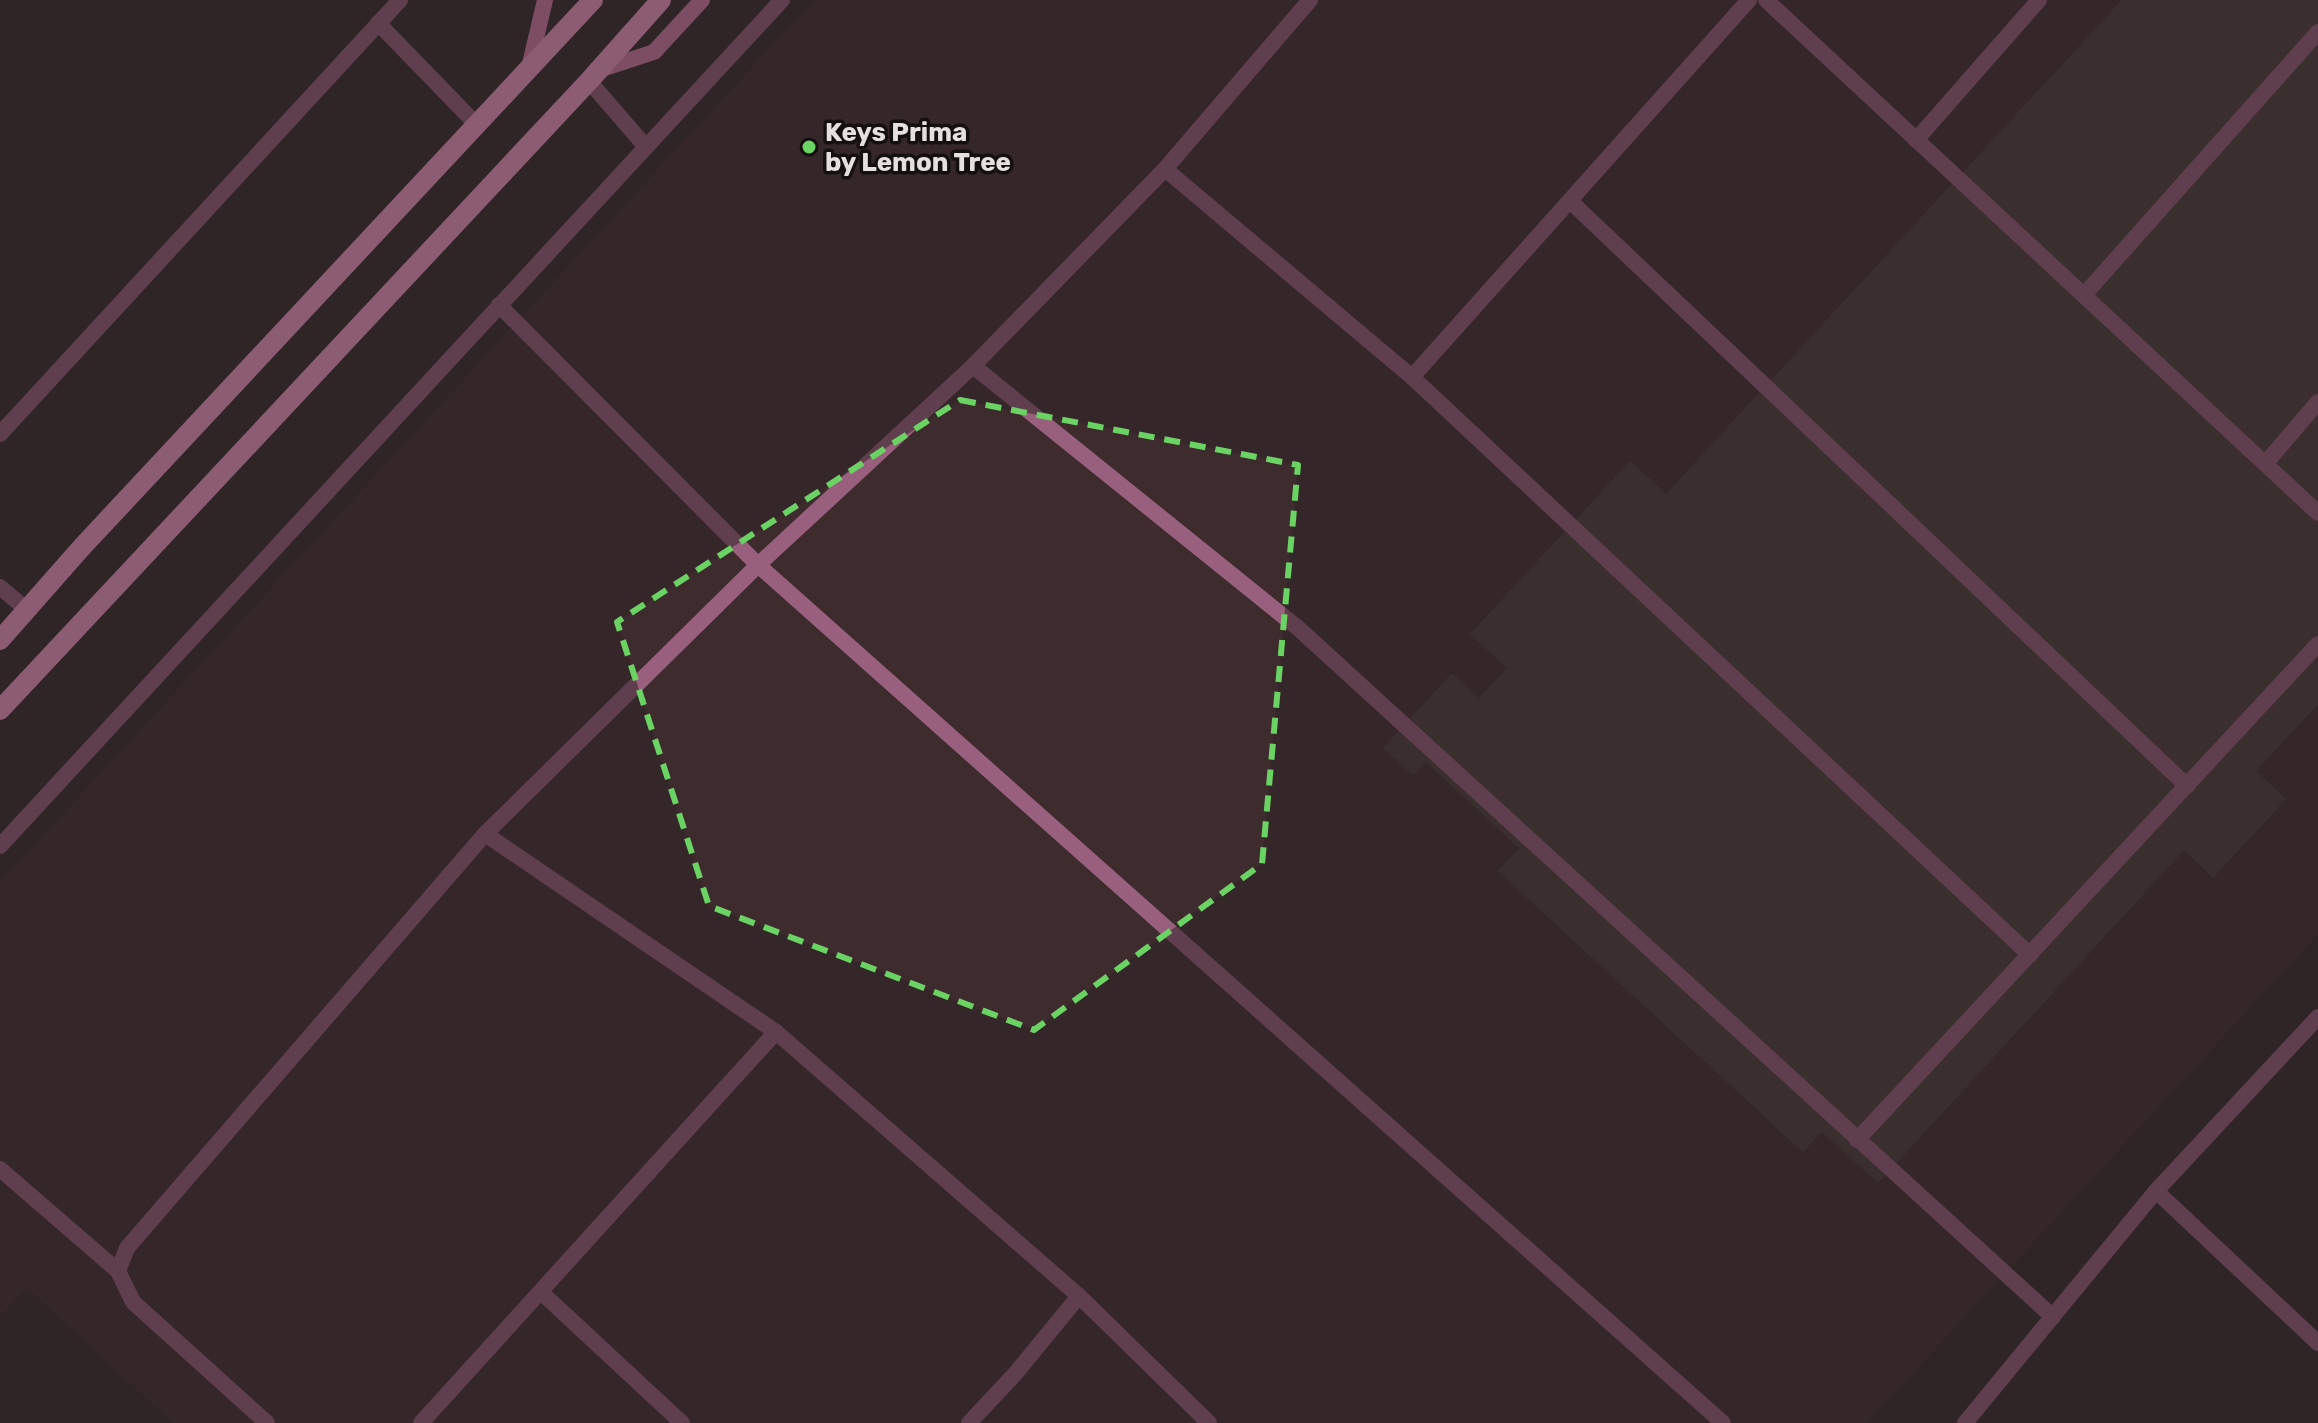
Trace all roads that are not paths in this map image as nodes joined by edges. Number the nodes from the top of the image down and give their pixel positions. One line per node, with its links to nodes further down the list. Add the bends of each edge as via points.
1 (400, 0): 11 (street)
2 (545, 0): 13 (street)
3 (593, 0): 13 (main road)
4 (661, 0): 14 (main road)
5 (702, 0): 14 (street, via 654,52)
6 (782, 0): 17 (street)
7 (1310, 0): 18 (street)
8 (1749, 0): 19 (street)
9 (1766, 0): 16 (street)
10 (2039, 0): 16 (street)
11 (378, 23): 15 (street); 25 (street)
12 (2318, 32): 20 (street)
13 (527, 73): 15 (main road)
14 (594, 76): 17 (street); 33 (main road)
15 (478, 126): 30 (main road)
16 (1916, 140): 20 (street)
17 (646, 147): 21 (street)
18 (1165, 169): 22 (street); 23 (street)
19 (1570, 201): 23 (street); 34 (street)
20 (2084, 295): 26 (street)
21 (499, 305): 28 (street); 36 (street)
22 (973, 366): 28 (street); 40 (street, via 1298,628)
23 (1412, 377): 37 (street)
24 (2318, 402): 26 (street)
25 (0, 434)
26 (2265, 464): 27 (street)
27 (2318, 513)
28 (758, 565): 35 (street); 53 (street)
29 (0, 587): 30 (street)
30 (27, 610): 31 (main road)
31 (0, 640)
32 (2318, 644): 34 (street)
33 (0, 710)
34 (2187, 786): 37 (street)
35 (485, 834): 39 (street); 43 (street, via 127,1248)
36 (0, 846)
37 (2030, 955): 40 (street)
38 (2318, 1017): 42 (street)
39 (776, 1032): 44 (street); 45 (street)
40 (1857, 1140): 46 (street)
41 (0, 1169): 43 (street)
42 (2156, 1191): 46 (street); 47 (street)
43 (118, 1271): 48 (street, via 133,1302)
44 (541, 1292): 49 (street); 50 (street)
45 (1079, 1296): 51 (street); 52 (street)
46 (2053, 1317): 54 (street)
47 (2318, 1343)
48 (267, 1423)
49 (421, 1423)
50 (682, 1423)
51 (969, 1423)
52 (1209, 1423)
53 (1723, 1423)
54 (1965, 1423)

